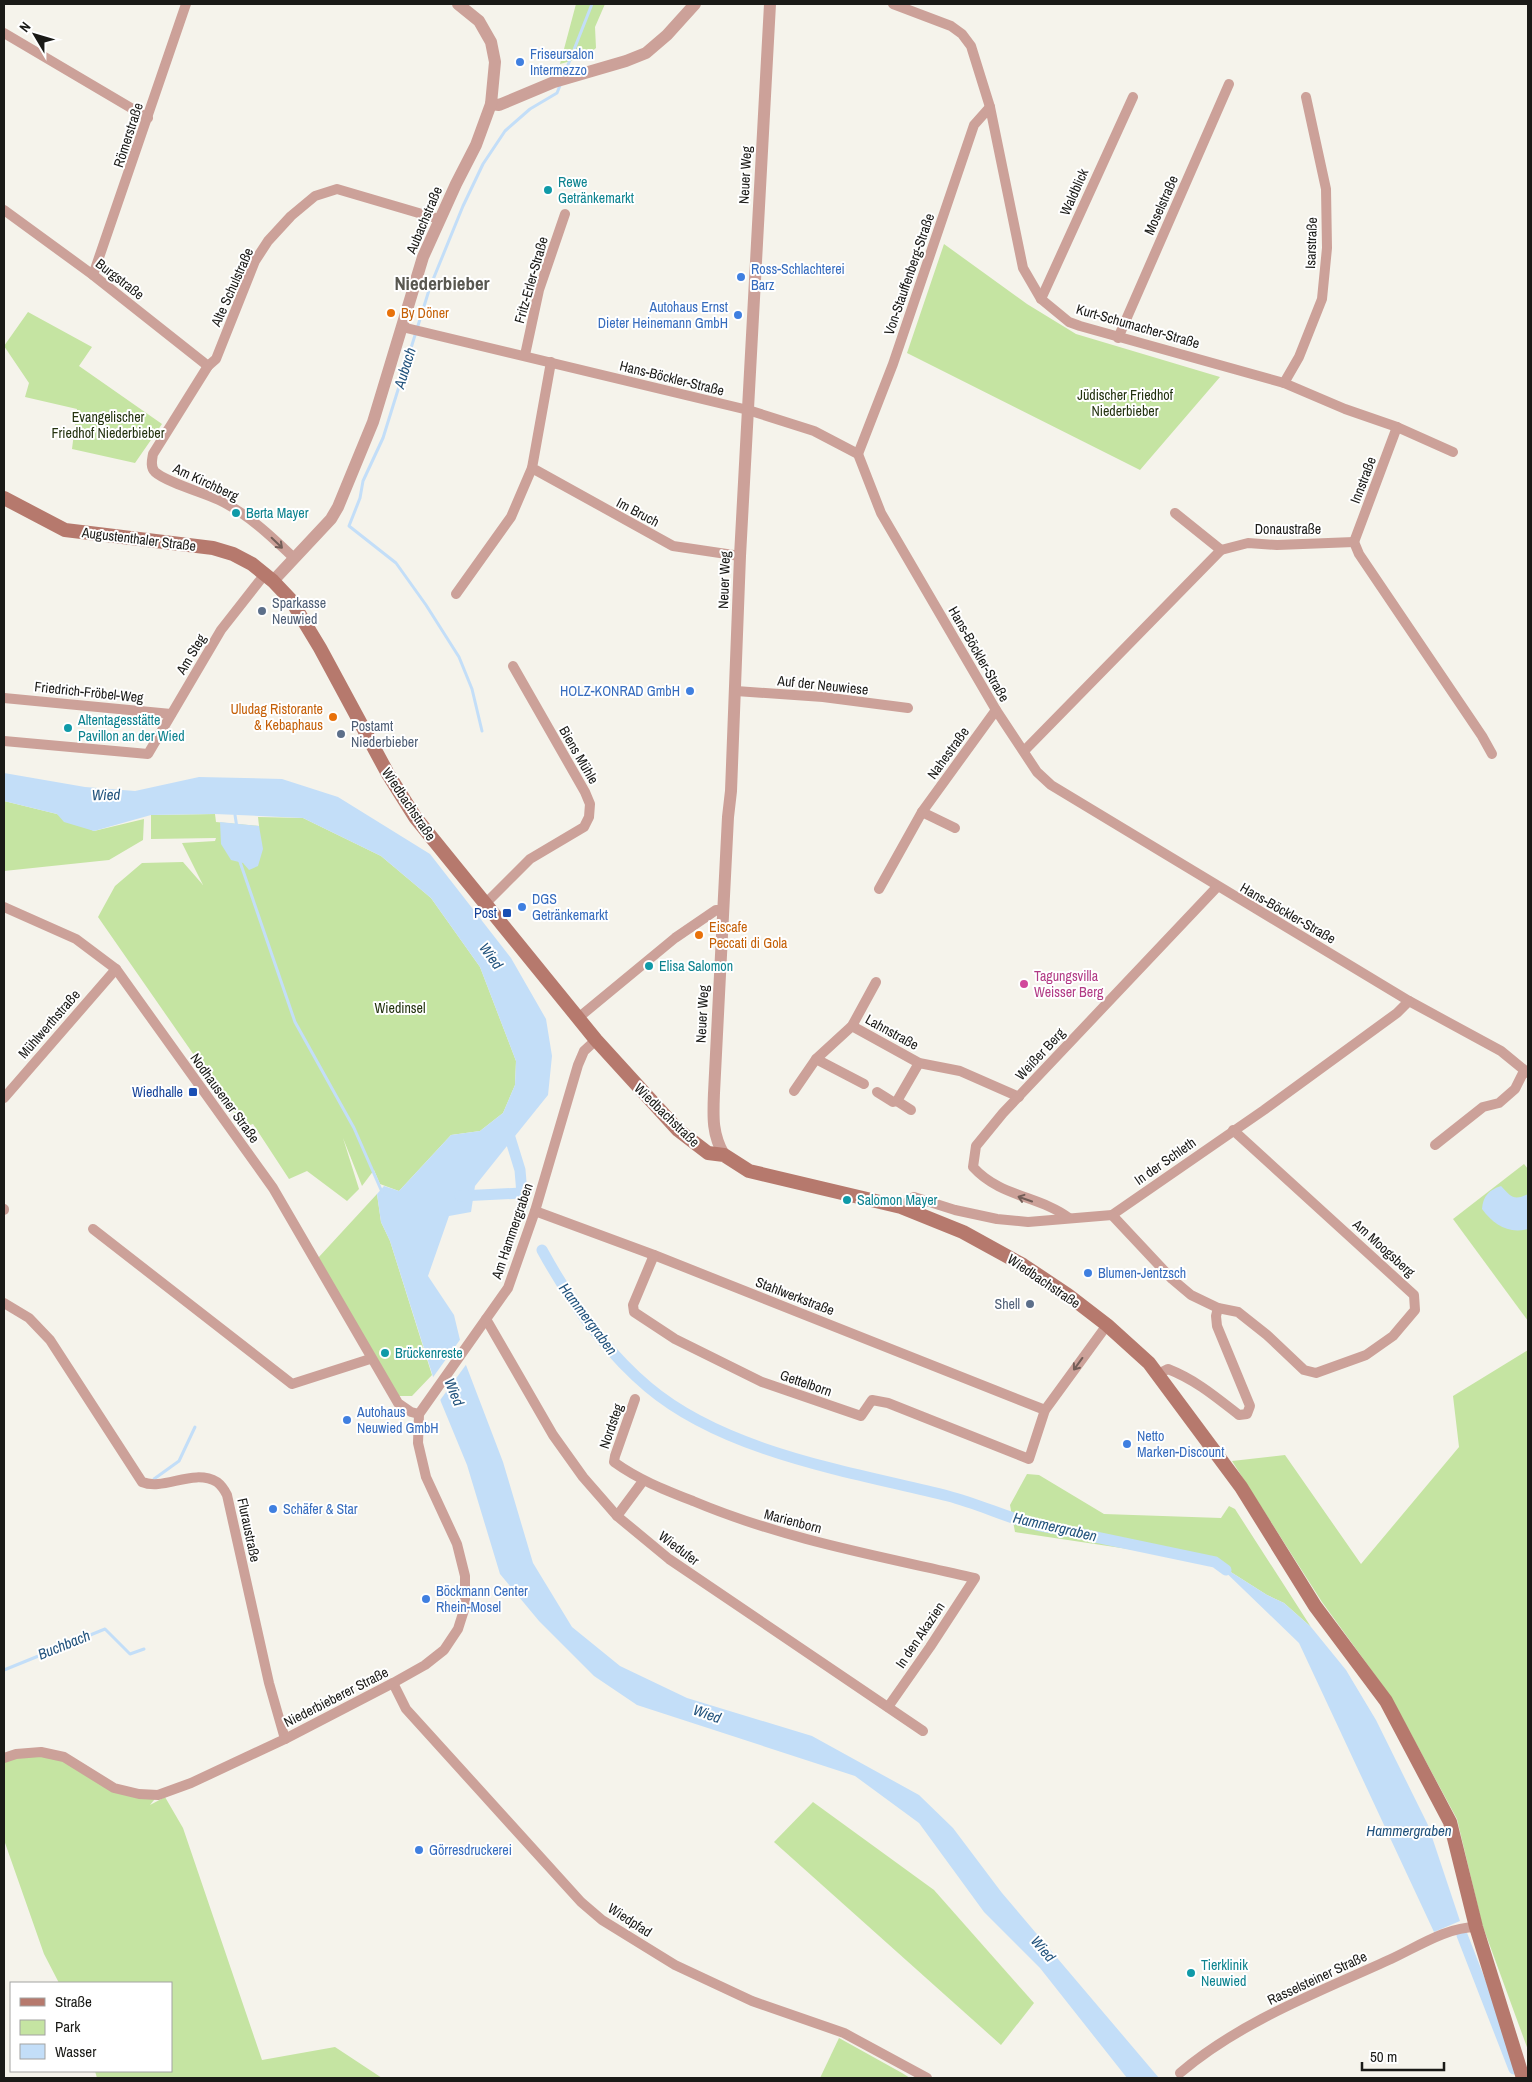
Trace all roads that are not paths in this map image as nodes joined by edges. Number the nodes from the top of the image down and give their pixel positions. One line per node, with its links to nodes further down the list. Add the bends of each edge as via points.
1 (186, 4): 12 (street, Römerstraße)
2 (458, 4): 10 (street, Aubachstraße, via 479,21 490,42 495,62)
3 (695, 4): 10 (street, via 666,36 646,52 554,82 498,105)
4 (770, 4): 24 (street, Neuer Weg)
5 (893, 4): 11 (street, Kurt-Schumacher-Straße, via 951,26 962,34 971,46)
6 (4, 33): 12 (street)
7 (1229, 84): 19 (street, Moselstraße)
8 (1132, 97): 17 (street, Waldblick)
9 (1306, 98): 23 (street, Isarstraße, via 1326,189 1327,248 1322,299 1299,356)
10 (492, 104): 15 (street, Aubachstraße)
11 (990, 107): 17 (street, Kurt-Schumacher-Straße, via 1023,268); 27 (street, Von-Stauffenberg-Straße, via 974,125 892,368)
12 (148, 118): 16 (street, Römerstraße)
13 (4, 210): 16 (street, Burgstraße)
14 (565, 214): 20 (street, Fritz-Erler-Straße, via 539,290)
15 (440, 219): 18 (street, Aubachstraße, via 423,257); 21 (street, Alte Schulstraße, via 337,189 314,196 268,241 255,261)
16 (94, 275): 21 (street, Burgstraße)
17 (1040, 299): 19 (street, Kurt-Schumacher-Straße, via 1069,322)
18 (407, 328): 20 (street, Hans-Böckler-Straße); 34 (street, Aubachstraße, via 338,507 331,519)
19 (1118, 338): 23 (street, Kurt-Schumacher-Straße)
20 (525, 355): 22 (street, Hans-Böckler-Straße)
21 (212, 362): 34 (street, Am Kirchberg, one-way to 34, via 154,454 154,471 222,501 261,527)
22 (551, 362): 24 (street, Hans-Böckler-Straße); 28 (street)
23 (1284, 383): 25 (street, Kurt-Schumacher-Straße)
24 (748, 410): 27 (street, Hans-Böckler-Straße, via 814,431); 33 (street, Neuer Weg)
25 (1397, 427): 26 (street, Kurt-Schumacher-Straße); 31 (street, Innstraße)
26 (1453, 452)
27 (858, 454): 41 (street, Hans-Böckler-Straße, via 880,512)
28 (532, 468): 33 (street, Im Bruch, via 673,546); 36 (street, via 511,517)
29 (4, 498): 35 (main road, Augustenthaler Straße, via 65,530 213,548 233,554)
30 (1175, 513): 32 (street)
31 (1354, 542): 32 (street, Donaustraße, via 1248,543); 45 (street)
32 (1221, 550): 44 (street)
33 (740, 556): 38 (street, Neuer Weg)
34 (293, 557): 35 (street, Aubachstraße)
35 (269, 577): 42 (street, Am Steg, via 221,630); 50 (main road, Wiedbachstraße, via 291,600 415,818)
36 (456, 594)
37 (513, 666): 50 (street, Biens Mühle, via 585,792 590,804 589,817 584,827 530,858)
38 (736, 691): 40 (street, Auf der Neuwiese, via 823,697); 52 (street, Neuer Weg)
39 (4, 698): 42 (street, Friedrich-Fröbel-Weg)
40 (908, 708)
41 (996, 710): 44 (street, Hans-Böckler-Straße); 46 (street, Nahestraße)
42 (171, 714): 43 (street, Am Steg, via 148,754)
43 (4, 741)
44 (1024, 751): 48 (street, Hans-Böckler-Straße, via 1037,772 1051,785)
45 (1492, 754)
46 (922, 812): 47 (street); 49 (street, Nahestraße)
47 (955, 828)
48 (1217, 887): 55 (street, Hans-Böckler-Straße); 65 (street, Weißer Berg)
49 (879, 889)
50 (484, 905): 56 (main road, Wiedbachstraße)
51 (4, 907): 53 (street, Nodhausener Straße, via 76,939)
52 (723, 910): 56 (street, via 716,910 675,938); 71 (street, Neuer Weg, via 712,1126)
53 (116, 969): 66 (street, Mühlwerthstraße); 82 (street, Nodhausener Straße, via 273,1188)
54 (876, 982): 57 (street, Lahnstraße)
55 (1409, 1001): 61 (street, Hans-Böckler-Straße, via 1501,1051); 69 (street, In der Schleth, via 1397,1013)
56 (578, 1018): 58 (main road, Wiedbachstraße)
57 (852, 1026): 59 (street, Lahnstraße); 60 (street, Lahnstraße)
58 (596, 1040): 71 (main road, Wiedbachstraße, via 678,1130 708,1153); 73 (street, Am Hammergraben, via 584,1051 578,1065)
59 (816, 1059): 62 (street); 63 (street, Lahnstraße)
60 (919, 1063): 65 (street, Lahnstraße, via 960,1070); 67 (street, Lahnstraße)
61 (1526, 1072): 70 (street, via 1516,1089 1499,1103 1483,1108)
62 (864, 1084)
63 (794, 1091)
64 (877, 1092): 67 (street, via 892,1102)
65 (1019, 1097): 75 (street, Weißer Berg, one-way to 65, via 1059,1211 1015,1195 988,1180 973,1166 976,1146)
66 (4, 1098)
67 (897, 1101): 68 (street)
68 (911, 1110)
69 (1233, 1130): 74 (street, In der Schleth); 79 (street, Am Moogsberg, via 1414,1295 1416,1302 1415,1310 1393,1336 1366,1355 1316,1373 1304,1370 1238,1312)
70 (1435, 1145)
71 (724, 1155): 72 (main road, Wiedbachstraße, via 749,1171)
72 (901, 1207): 75 (street, via 914,1197 997,1219 1028,1222); 81 (main road, Wiedbachstraße, via 962,1232 1023,1265)
73 (534, 1211): 77 (street, Stahlwerkstraße); 80 (street, Am Hammergraben, via 508,1288)
74 (1112, 1215): 75 (street); 79 (street, Am Moogsberg, via 1172,1280 1191,1295)
75 (1069, 1218)
76 (93, 1229): 82 (street, via 292,1384)
77 (654, 1255): 85 (street, Stahlwerkstraße); 85 (street, Gettelborn, via 633,1305 634,1312 674,1339 762,1382 862,1416 872,1400 888,1403 1029,1459)
78 (4, 1303): 94 (street, Fluraustraße, via 29,1318 50,1340 142,1482 150,1485 181,1478 200,1478 217,1482 228,1495 269,1683)
79 (1218, 1308): 83 (street, via 1217,1326 1250,1406 1247,1414 1239,1415 1183,1374 1168,1369)
80 (486, 1319): 86 (street, Am Hammergraben); 89 (street, Wiedufer, via 553,1435)
81 (1106, 1325): 83 (main road, Wiedbachstraße); 85 (street, one-way to 85)
82 (370, 1359): 86 (street, Nodhausener Straße, via 398,1403)
83 (1158, 1374): 96 (main road, Wiedbachstraße, via 1241,1487 1315,1606 1386,1700 1450,1822)
84 (636, 1399): 87 (street, Nordsteg)
85 (1045, 1410)
86 (419, 1414): 91 (street, Niederbieberer Straße, via 418,1442 426,1477 457,1544 466,1596 458,1629 444,1650)
87 (614, 1462): 88 (street, Marienborn)
88 (643, 1481): 89 (street); 90 (street, Marienborn, via 740,1521 796,1538)
89 (617, 1516): 92 (street, Wiedufer, via 669,1559)
90 (975, 1578): 92 (street, In den Akazien)
91 (393, 1683): 94 (street, Niederbieberer Straße); 98 (street, Wiedpfad, via 406,1708 581,1902 602,1920 675,1965 752,2001 844,2033)
92 (888, 1706): 93 (street, Wiedufer)
93 (924, 1731)
94 (285, 1739): 95 (street, Niederbieberer Straße, via 158,1795 114,1788 64,1757 41,1752)
95 (4, 1758)
96 (1476, 1927): 97 (street, Rasselsteiner Straße, via 1464,1927 1431,1940 1264,2018); 99 (main road, Wiedbachstraße)
97 (1180, 2073)
98 (927, 2078)
99 (1523, 2078)

